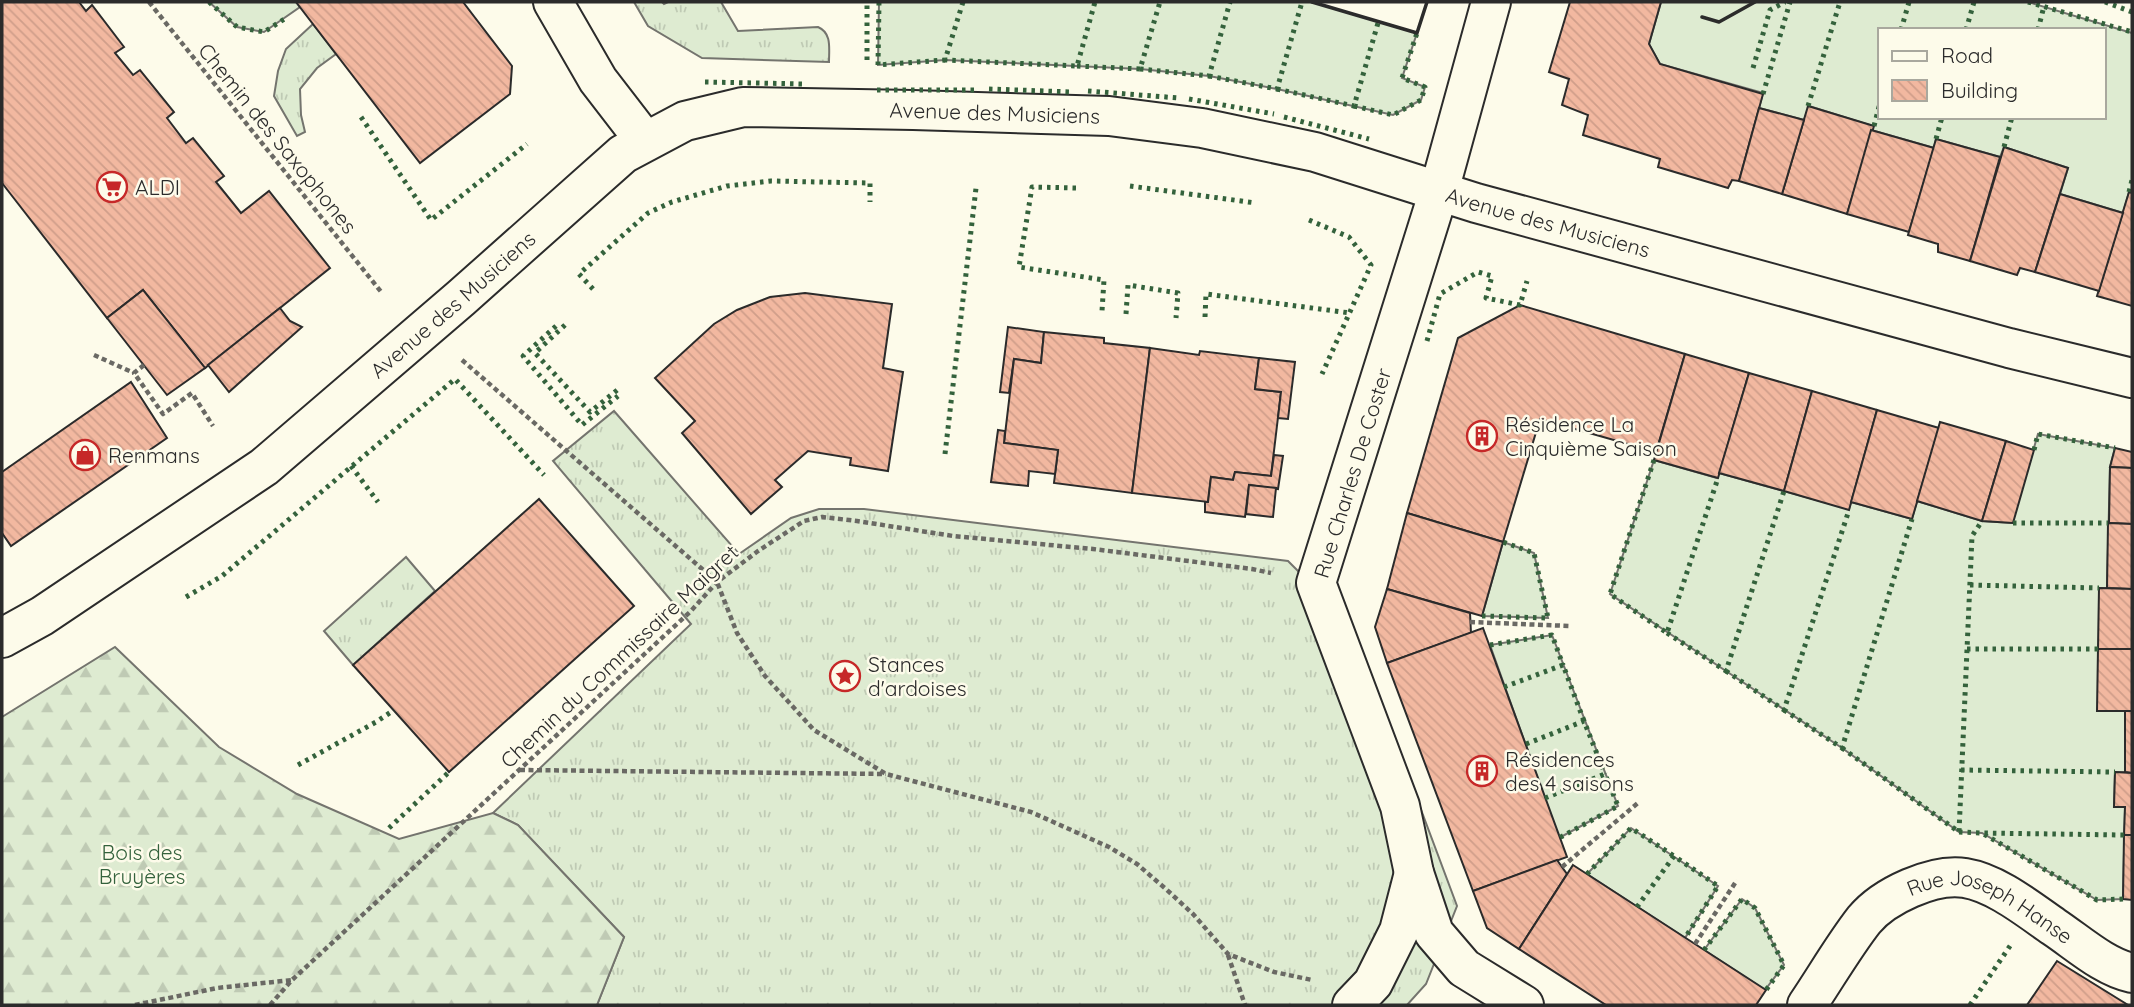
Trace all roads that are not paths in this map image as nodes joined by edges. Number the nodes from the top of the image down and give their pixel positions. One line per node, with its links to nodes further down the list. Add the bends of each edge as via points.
1 (553, 2): 3 (street, via 598,80)
2 (1491, 2): 4 (street, Rue Charles De Coster)
3 (645, 141): 4 (street, Avenue des Musiciens, via 685,121 743,107 1110,116 1202,128 1315,152); 6 (street, Avenue des Musiciens, via 622,154 264,467)
4 (1438, 191): 5 (street, Avenue des Musiciens); 7 (street, Rue Charles De Coster, via 1316,583 1400,806)
5 (2132, 378)
6 (2, 638)
7 (1414, 873): 9 (street, via 1399,930); 10 (street, Rue Charles De Coster, via 1434,933 1464,968)
8 (2132, 973): 11 (street, Rue Joseph Hanse, via 2103,961 1999,890 1964,878 1931,880 1897,894 1866,918)
9 (1362, 994)
10 (1524, 1005)
11 (1808, 1005)

